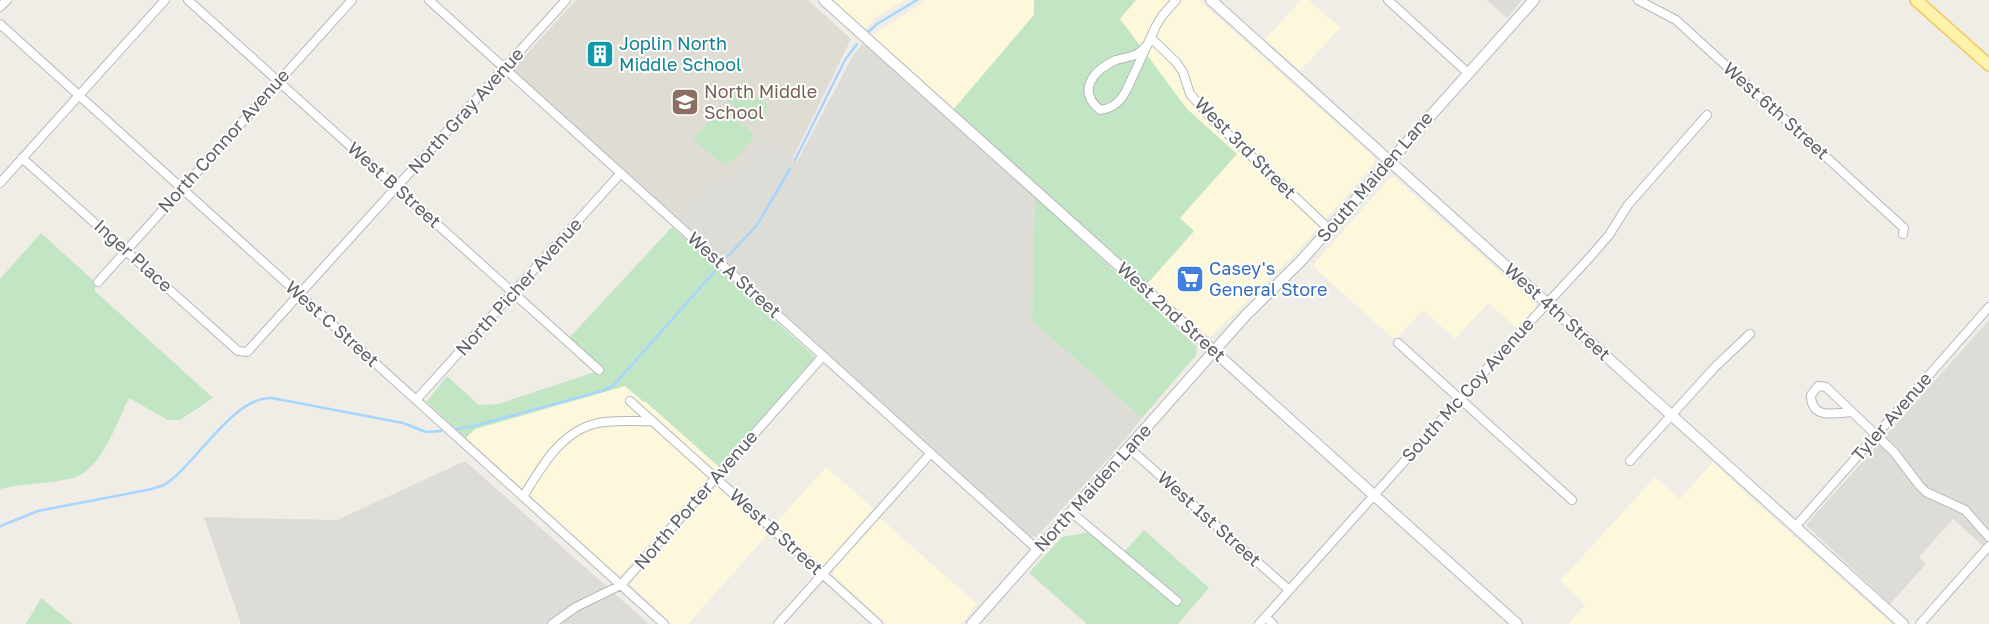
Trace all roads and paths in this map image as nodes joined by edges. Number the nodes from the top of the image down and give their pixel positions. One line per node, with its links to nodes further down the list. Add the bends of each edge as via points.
1 (7, 0): 14 (street)
2 (165, 0): 21 (street)
3 (188, 0): 20 (street, West B Street)
4 (352, 0): 20 (street, North Connor Avenue)
5 (429, 0): 18 (street, West A Street)
6 (566, 0): 18 (street, North Gray Avenue)
7 (824, 0): 39 (street, West 2nd Street)
8 (1176, 0): 16 (street, via 1162,16)
9 (1211, 0): 24 (street, West 4th Street)
10 (1388, 0): 19 (street)
11 (1534, 0): 19 (street, South Maiden Lane)
12 (1638, 0): 30 (street, West 6th Street, via 1676,20 1904,228)
13 (1916, 0): 17 (main road)
14 (0, 7)
15 (0, 24): 21 (street, West C Street)
16 (1149, 41): 16 (street, via 1122,98 1115,106 1100,110 1088,91 1089,83 1115,61 1134,55); 29 (street, West 3rd Street, via 1176,62 1190,94 1213,120)
17 (1989, 66)
18 (505, 68): 25 (street, West A Street); 27 (street, North Gray Avenue)
19 (1468, 72): 24 (street, South Maiden Lane)
20 (278, 81): 27 (street, West B Street); 28 (street, North Connor Avenue)
21 (79, 96): 23 (street); 28 (street, West C Street)
22 (1707, 115): 35 (street, South Mc Coy Avenue, via 1628,205 1609,235)
23 (22, 158): 26 (street); 31 (street, Inger Place)
24 (1389, 161): 29 (street, South Maiden Lane); 35 (street, West 4th Street)
25 (621, 173): 33 (street, North Picher Avenue); 41 (street, West A Street)
26 (0, 182)
27 (396, 187): 33 (street, West B Street); 34 (street, North Gray Avenue)
28 (182, 188): 31 (street, North Connor Avenue); 34 (street, West C Street)
29 (1329, 229): 39 (street, South Maiden Lane)
30 (1903, 234)
31 (126, 250): 32 (street, North Connor Avenue); 40 (street, Inger Place)
32 (98, 282)
33 (513, 293): 42 (street, West B Street); 44 (street, North Picher Avenue)
34 (300, 295): 40 (street, North Gray Avenue); 44 (street, West C Street)
35 (1547, 303): 43 (street, South Mc Coy Avenue); 47 (street, West 4th Street)
36 (1989, 307): 49 (street, Tyler Avenue)
37 (1750, 334): 47 (street)
38 (1398, 343): 43 (street)
39 (1214, 351): 50 (street, North Maiden Lane); 54 (street, West 2nd Street)
40 (244, 353)
41 (823, 356): 51 (street, West A Street); 53 (street, North Porter Avenue)
42 (599, 370)
43 (1460, 399): 54 (street, South Mc Coy Avenue); 56 (street)
44 (416, 400): 55 (street, West C Street)
45 (630, 401): 48 (street, West B Street)
46 (1852, 412): 46 (street, via 1826,387 1818,386 1811,396 1812,406 1822,414); 49 (street)
47 (1672, 415): 52 (street); 58 (street, West 4th Street)
48 (652, 421): 53 (street, West B Street); 55 (street, via 600,423 584,428 554,451)
49 (1876, 435): 58 (street, Tyler Avenue); 59 (street, via 1926,492 1965,510)
50 (1129, 448): 57 (street, North Maiden Lane); 64 (street, West 1st Street)
51 (931, 453): 61 (street, West A Street); 62 (street)
52 (1630, 461)
53 (715, 477): 62 (street, West B Street); 63 (street, North Porter Avenue)
54 (1374, 495): 64 (street, South Mc Coy Avenue); 67 (street, West 2nd Street)
55 (524, 497): 63 (street, West C Street)
56 (1572, 500)
57 (1071, 512): 61 (street, North Maiden Lane); 65 (street)
58 (1795, 527): 75 (street, West 4th Street)
59 (1989, 536)
60 (1989, 546): 76 (street)
61 (1038, 550): 72 (street, North Maiden Lane)
62 (822, 574): 70 (street); 71 (street, West B Street)
63 (621, 584): 68 (street, North Porter Avenue, via 576,606); 69 (street, West C Street)
64 (1289, 590): 66 (street, South Mc Coy Avenue)
65 (1177, 601)
66 (1265, 617): 73 (street, South Mc Coy Avenue); 74 (street)
67 (1512, 622)
68 (552, 624)
69 (664, 624)
70 (778, 624)
71 (878, 624)
72 (972, 624)
73 (1259, 624)
74 (1273, 624)
75 (1903, 624)
76 (1920, 624)

